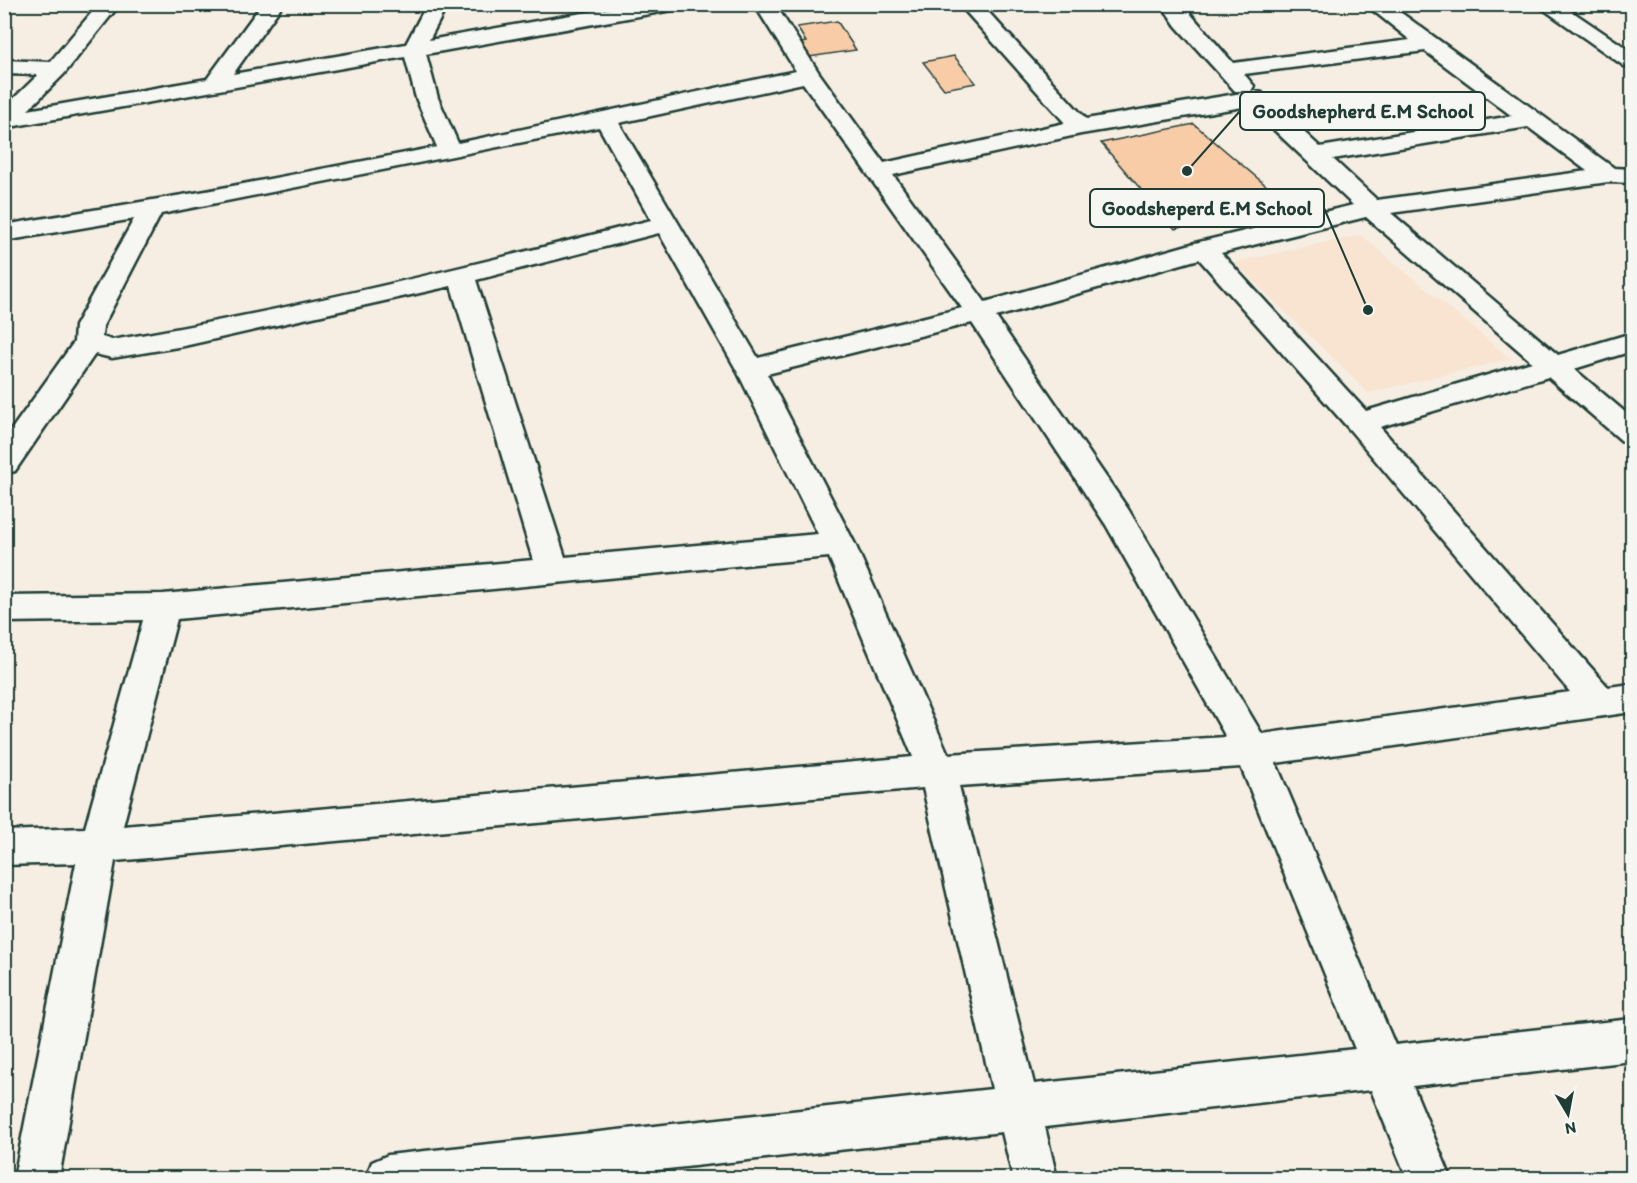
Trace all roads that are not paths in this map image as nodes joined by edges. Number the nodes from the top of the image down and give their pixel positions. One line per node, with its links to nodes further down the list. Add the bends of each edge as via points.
1 (110, 4): 14 (street)
2 (273, 4): 17 (street)
3 (438, 4): 11 (street)
4 (672, 4): 11 (street)
5 (764, 4): 16 (street)
6 (969, 4): 22 (street)
7 (1170, 4): 15 (street)
8 (1375, 4): 10 (street)
9 (1546, 4): 12 (street)
10 (1428, 44): 15 (street); 19 (street)
11 (414, 49): 17 (street); 23 (street, via 427,98)
12 (1632, 61)
13 (4, 67): 14 (street)
14 (56, 69): 21 (street)
15 (1228, 70): 18 (street)
16 (809, 75): 20 (street); 25 (street)
17 (215, 83): 21 (street)
18 (1254, 98): 22 (street); 24 (street)
19 (1534, 119): 24 (street); 26 (street)
20 (606, 120): 23 (street); 29 (street)
21 (4, 121)
22 (1081, 127): 25 (street)
23 (450, 150): 28 (street)
24 (1315, 155): 27 (street)
25 (876, 172): 33 (street)
26 (1620, 175): 27 (street)
27 (1371, 208): 31 (street); 36 (street)
28 (151, 210): 30 (street); 35 (street, via 89,326)
29 (664, 224): 32 (street); 37 (street)
30 (4, 233)
31 (1204, 249): 33 (street); 38 (street)
32 (461, 276): 35 (street, via 184,337 112,348); 42 (street)
33 (979, 313): 37 (street); 46 (street, via 1116,517)
34 (1632, 342): 36 (street)
35 (88, 343): 40 (street)
36 (1553, 366): 38 (street); 39 (street)
37 (750, 369): 41 (street)
38 (1360, 423): 45 (street)
39 (1632, 434)
40 (4, 463)
41 (839, 544): 42 (street); 47 (street)
42 (553, 571): 43 (street)
43 (163, 607): 44 (street); 48 (street)
44 (4, 609)
45 (1616, 700): 46 (street)
46 (1253, 751): 47 (street); 51 (street)
47 (937, 771): 48 (street); 52 (street)
48 (99, 845): 49 (street); 53 (street)
49 (4, 848)
50 (1632, 1040): 51 (street)
51 (1384, 1068): 52 (street); 56 (street)
52 (1019, 1108): 54 (street); 55 (street)
53 (36, 1179)
54 (388, 1179)
55 (1035, 1179)
56 (1429, 1179)

